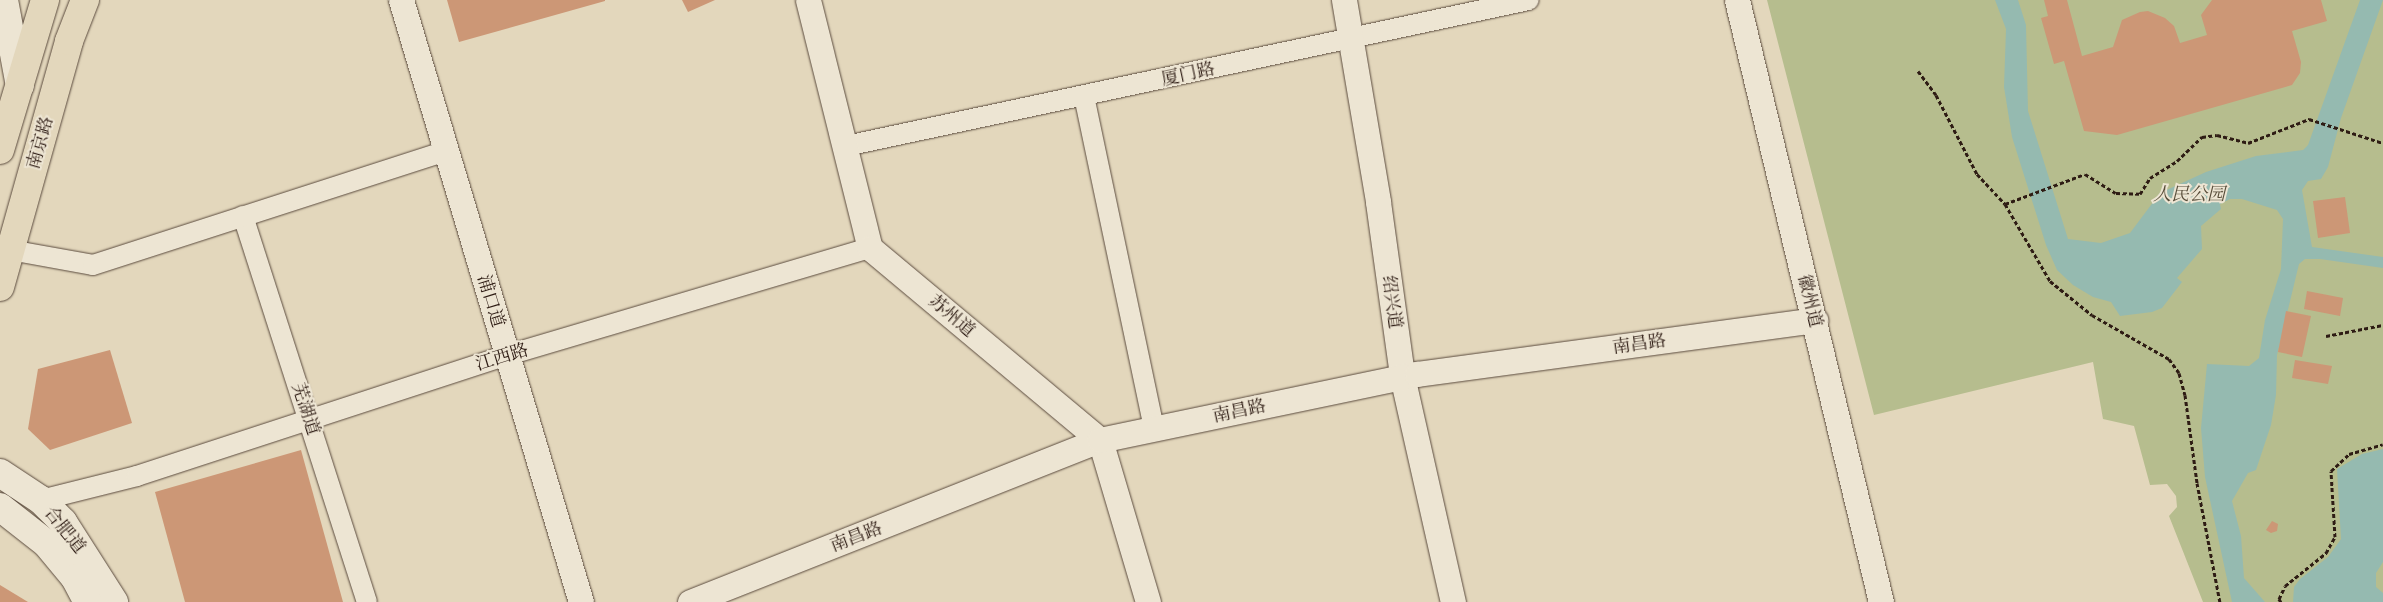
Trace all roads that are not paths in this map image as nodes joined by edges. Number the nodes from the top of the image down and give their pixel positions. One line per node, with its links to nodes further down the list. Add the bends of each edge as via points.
1 (4, 0): 11 (main road)
2 (45, 0): 11 (main road, 南京路)
3 (85, 0): 18 (main road, 南京路, via 69,41)
4 (401, 0): 15 (street, 浦口道)
5 (808, 0): 13 (street)
6 (1344, 0): 10 (street, 绍兴道)
7 (1360, 0): 10 (street, 绍兴道)
8 (1529, 0): 10 (street, 厦门路)
9 (1737, 0): 20 (street, 徽州道)
10 (1358, 38): 12 (street, 厦门路); 22 (street, 绍兴道)
11 (20, 86): 14 (main road, 南京路)
12 (1084, 96): 13 (street, 厦门路); 24 (street)
13 (846, 146): 17 (street)
14 (0, 150)
15 (446, 151): 16 (street); 21 (street, 浦口道)
16 (243, 216): 18 (street, via 93,265); 23 (street, 芜湖道)
17 (870, 248): 21 (street, 江西路); 25 (street, 苏州道)
18 (10, 250): 19 (main road, 南京路)
19 (0, 287)
20 (1815, 320): 22 (street, 南昌路); 37 (street, 徽州道)
21 (508, 355): 23 (street, 江西路); 32 (street, 浦口道)
22 (1409, 375): 24 (street, 南昌路); 35 (street, 绍兴道); 36 (street, 绍兴道)
23 (309, 418): 27 (street, 江西路, via 137,476); 31 (street, 芜湖道)
24 (1154, 429): 25 (street, 南昌路)
25 (1100, 440): 33 (street, 南昌路); 34 (street)
26 (0, 473): 27 (main road, 合肥道)
27 (41, 500): 30 (main road, 合肥道, via 63,522 84,551)
28 (0, 507): 29 (main road, 合肥道, via 47,544 75,578)
29 (88, 602)
30 (114, 602)
31 (367, 602)
32 (581, 602)
33 (690, 602)
34 (1148, 602)
35 (1453, 602)
36 (1466, 602)
37 (1881, 602)

